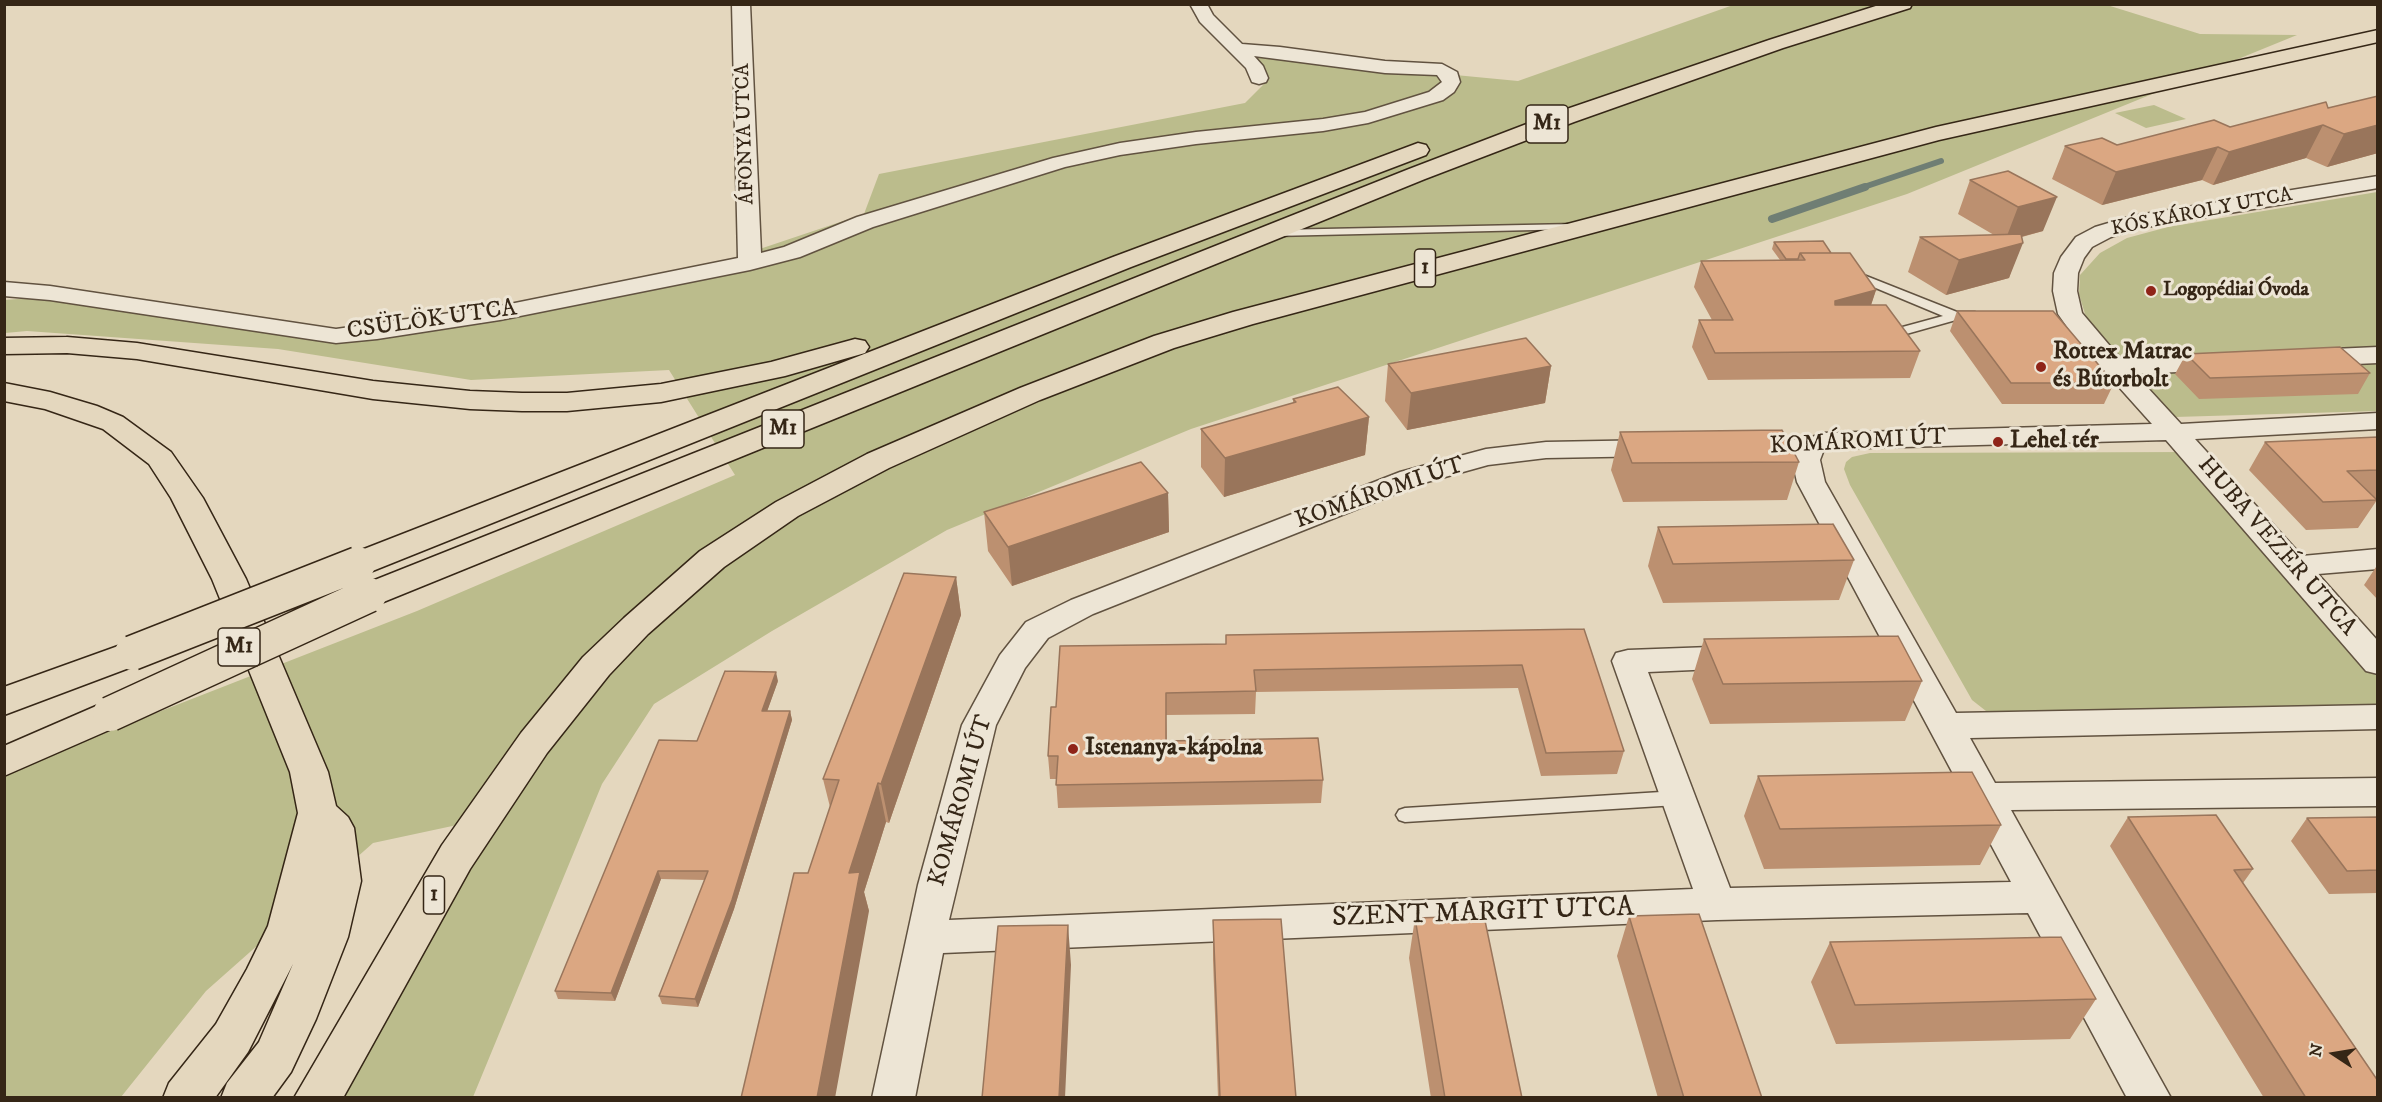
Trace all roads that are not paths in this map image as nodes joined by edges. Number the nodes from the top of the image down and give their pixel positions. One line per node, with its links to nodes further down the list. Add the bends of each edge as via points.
1 (741, 4): 15 (street, ÁFONYA UTCA)
2 (1198, 4): 8 (street, via 1206,18)
3 (1840, 4): 5 (main road)
4 (1903, 4): 14 (main road, M1, via 1566,117)
5 (1754, 32)
6 (2378, 36): 13 (main road, 1, via 1935,134)
7 (1710, 45): 10 (main road, M1)
8 (1239, 50): 9 (street); 15 (street, CSÜLÖK UTCA, via 1442,70 1451,82 1436,96 1368,117 1196,138 1060,162 865,222 792,252)
9 (1259, 78)
10 (1553, 99)
11 (1433, 144): 16 (main road, M1)
12 (2378, 182): 26 (street, KÓS KÁROLY UTCA, via 2132,223 2084,242 2066,273 2070,314)
13 (1583, 226): 14 (lane); 54 (main road, 1, via 1164,342 916,443 831,485 748,534 712,559 636,626 553,718 456,857)
14 (1271, 233): 35 (main road, M1)
15 (750, 262): 18 (street, CSÜLÖK UTCA, via 500,313 336,336)
16 (1122, 262): 22 (main road, via 1026,287 863,345 776,370 614,399 522,402 429,396 137,351); 35 (main road, M1)
17 (1840, 272): 19 (lane)
18 (4, 289)
19 (1955, 316): 20 (lane); 21 (lane)
20 (1991, 316)
21 (1888, 335)
22 (4, 345)
23 (2378, 355): 24 (street)
24 (2282, 359)
25 (2246, 361): 26 (street)
26 (2115, 367): 29 (street, KÓS KÁROLY UTCA)
27 (4, 392): 47 (main road, via 50,401 113,423 160,458 187,498 230,579 309,772)
28 (2378, 421): 29 (street, KOMÁROMI ÚT)
29 (2175, 432): 32 (street, KOMÁROMI ÚT, via 1822,441); 34 (street, HUBA VEZÉR UTCA)
30 (1689, 448): 51 (street, KOMÁROMI ÚT, via 1546,450 1486,457 1410,478 1082,607 1036,630 1012,663 979,725 946,846)
31 (1722, 448): 32 (street, KOMÁROMI ÚT)
32 (1811, 448): 41 (street, via 1806,460 1811,482 1889,652)
33 (2378, 559): 34 (street)
34 (2294, 566): 37 (street, HUBA VEZÉR UTCA)
35 (363, 580): 38 (main road, M1, bridge, via 132,653); 39 (main road, bridge)
36 (1768, 656): 46 (street, via 1628,661)
37 (2378, 663)
38 (4, 702)
39 (110, 706): 42 (main road); 43 (main road)
40 (2378, 717): 41 (street)
41 (1945, 726): 45 (street)
42 (4, 742)
43 (4, 762)
44 (2378, 792): 45 (street)
45 (1984, 797): 49 (street)
46 (1677, 798): 48 (lane); 50 (street)
47 (318, 813): 52 (main road, via 289,926 232,1038); 53 (main road, via 334,828 340,881 326,937 275,1057)
48 (1405, 815)
49 (2040, 897): 50 (street, SZENT MARGIT UTCA); 56 (street)
50 (1717, 904): 51 (street, SZENT MARGIT UTCA)
51 (927, 937): 55 (street, KOMÁROMI ÚT)
52 (186, 1098)
53 (244, 1098)
54 (317, 1098)
55 (893, 1098)
56 (2150, 1098)

